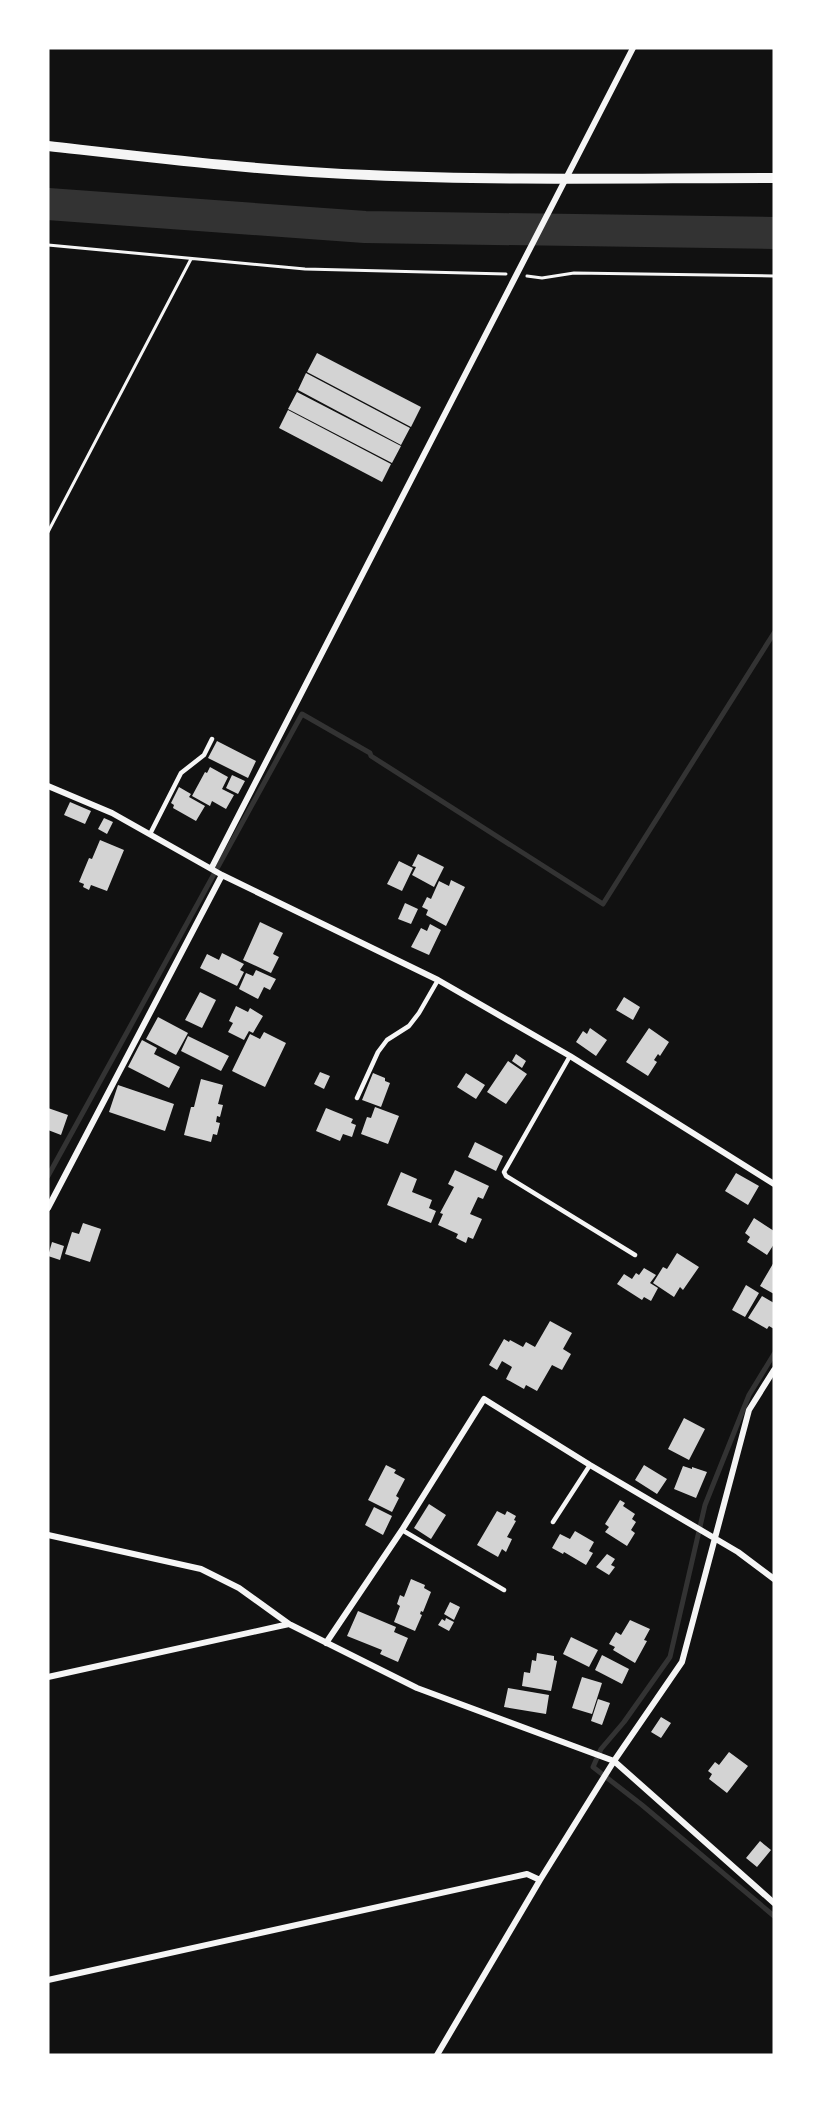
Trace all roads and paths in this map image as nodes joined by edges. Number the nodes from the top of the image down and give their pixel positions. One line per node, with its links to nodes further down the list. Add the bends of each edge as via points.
1 (633, 48): 4 (street)
2 (48, 146): 4 (street, via 370,176)
3 (774, 178): 4 (street)
4 (567, 179): 7 (street)
5 (48, 245): 6 (path)
6 (191, 259): 7 (path, via 305,269); 9 (path)
7 (517, 274): 8 (path, via 542,278 574,273); 13 (street)
8 (774, 276)
9 (48, 532)
10 (212, 739): 12 (lane, via 204,755 181,773)
11 (48, 786): 12 (street)
12 (150, 834): 13 (street)
13 (212, 867): 14 (street)
14 (222, 875): 15 (street); 19 (street)
15 (438, 980): 16 (street); 17 (lane, via 409,1026 387,1040 378,1053)
16 (570, 1056): 18 (street); 20 (lane, via 504,1172)
17 (357, 1098)
18 (774, 1184)
19 (48, 1208)
20 (635, 1255)
21 (774, 1370): 26 (street, via 749,1410)
22 (590, 1465): 23 (lane); 24 (street, via 484,1399); 26 (street)
23 (553, 1522)
24 (402, 1530): 28 (lane); 30 (street)
25 (48, 1535): 29 (street, via 201,1569 239,1588)
26 (714, 1539): 27 (street); 32 (street, via 682,1662)
27 (774, 1579)
28 (504, 1590)
29 (289, 1624): 30 (street); 31 (street)
30 (326, 1643): 32 (street, via 417,1688)
31 (48, 1677)
32 (614, 1761): 33 (street); 34 (street)
33 (540, 1880): 35 (street, via 527,1874); 36 (street)
34 (772, 1899)
35 (48, 1980)
36 (437, 2055)

